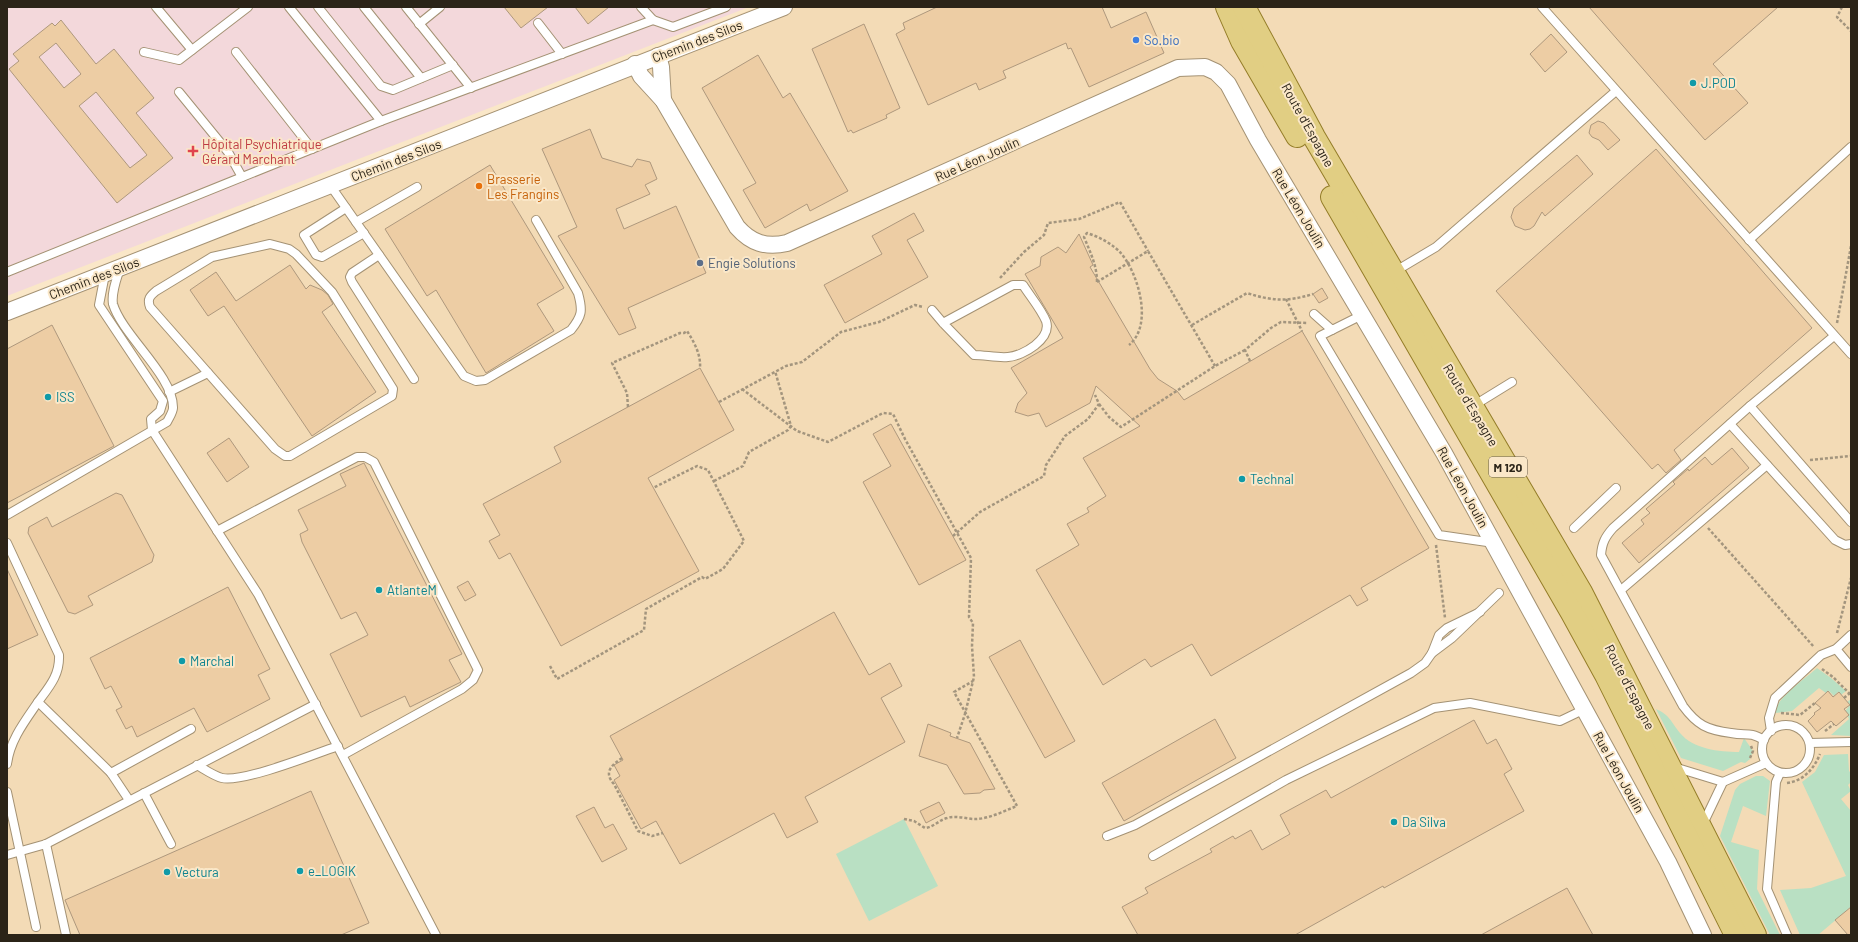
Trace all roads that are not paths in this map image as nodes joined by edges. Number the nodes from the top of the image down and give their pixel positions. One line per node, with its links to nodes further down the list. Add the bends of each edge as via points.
1 (156, 7): 17 (lane)
2 (248, 7): 17 (lane)
3 (289, 7): 29 (lane)
4 (318, 7): 24 (lane, via 381,86 393,90)
5 (364, 7): 24 (lane)
6 (406, 7): 16 (lane)
7 (440, 7): 16 (lane)
8 (641, 7): 14 (lane)
9 (726, 7): 14 (lane, via 673,27)
10 (784, 7): 21 (street, Chemin des Silos)
11 (1227, 7): 109 (main road, Route d'Espagne / M 120, via 1242,41 1572,613 1606,675)
12 (1244, 7): 43 (main road, Route d'Espagne / M 120, via 1314,137)
13 (1542, 7): 26 (lane)
14 (653, 20): 20 (lane)
15 (538, 23): 20 (lane)
16 (419, 24): 23 (lane)
17 (192, 50): 18 (lane, via 179,60)
18 (144, 52)
19 (236, 52): 31 (lane)
20 (562, 54): 25 (lane)
21 (658, 56): 22 (street, Chemin des Silos); 28 (street, via 662,67)
22 (636, 64): 28 (street, Rue Léon Joulin, via 641,76); 33 (street, Chemin des Silos)
23 (453, 65): 24 (lane); 25 (lane)
24 (421, 78)
25 (471, 88): 29 (lane)
26 (1616, 91): 39 (lane); 43 (lane, via 1436,247)
27 (179, 92): 32 (lane, via 228,152)
28 (662, 100): 48 (street, Rue Léon Joulin, via 737,227 746,237 774,246 787,243 1178,68 1205,67 1216,72 1228,84 1258,140)
29 (381, 122): 31 (lane)
30 (1851, 147): 39 (lane)
31 (312, 149): 32 (lane)
32 (242, 177): 42 (lane)
33 (330, 185): 35 (lane); 41 (street, Chemin des Silos)
34 (417, 187): 37 (lane)
35 (346, 208): 37 (lane); 38 (lane, via 304,234 316,255 322,257)
36 (536, 220): 40 (lane, via 578,293 582,306 580,319 571,330 485,380 469,380 464,376)
37 (356, 222): 38 (lane)
38 (364, 233): 40 (lane)
39 (1749, 240): 51 (lane)
40 (379, 255): 54 (lane, via 350,277)
41 (120, 268): 44 (street, Chemin des Silos); 56 (lane, via 113,303 123,323)
42 (7, 272)
43 (1393, 272): 57 (main road, Route d'Espagne / M 120)
44 (105, 274): 46 (street, Chemin des Silos); 60 (lane, via 99,305 163,401 160,411 150,419)
45 (932, 310): 49 (lane)
46 (7, 312)
47 (1314, 314): 50 (lane)
48 (1362, 315): 50 (lane); 68 (street, Rue Léon Joulin)
49 (943, 323): 49 (lane, via 974,355 1009,357 1028,350 1042,340 1047,329 1046,321 1023,285 1013,285)
50 (1332, 330): 68 (lane, via 1320,336 1439,535)
51 (1834, 336): 52 (lane); 58 (lane)
52 (1851, 354)
53 (208, 373): 53 (lane, via 150,307 150,297 212,257 270,244 289,249 296,254 332,292 394,392 392,396 290,456 285,456 275,449); 56 (lane)
54 (414, 378)
55 (1512, 382): 57 (lane)
56 (169, 392): 60 (lane, via 173,409 167,422)
57 (1472, 406): 89 (main road, Route d'Espagne / M 120, via 1581,592)
58 (1750, 406): 59 (lane); 64 (lane)
59 (1730, 424): 61 (lane); 70 (lane, via 1605,537 1601,555)
60 (152, 430): 63 (lane); 66 (lane)
61 (1767, 465): 69 (lane, via 1834,540 1845,545); 70 (lane)
62 (1616, 488): 65 (lane)
63 (7, 515)
64 (1851, 522)
65 (1574, 528)
66 (218, 532): 78 (lane, via 258,594); 86 (lane, via 357,457 365,457 374,462 478,670 473,680 462,689)
67 (7, 543): 77 (lane, via 59,655 60,666 56,676)
68 (1494, 543): 79 (street, Rue Léon Joulin)
69 (1851, 544)
70 (1621, 590): 82 (lane, via 1683,706 1694,720 1706,727 1732,734 1753,734)
71 (1499, 593): 72 (lane)
72 (1480, 612): 75 (lane); 75 (lane, via 1447,628 1439,635)
73 (1851, 635): 74 (lane)
74 (1836, 648): 76 (lane); 81 (lane, via 1820,655 1775,698 1769,718)
75 (1432, 653): 99 (lane, via 1424,663 1411,672 1135,825)
76 (1851, 667)
77 (38, 702): 88 (lane, via 13,742); 92 (lane)
78 (316, 704): 85 (lane); 90 (lane)
79 (1585, 709): 104 (lane, via 1560,721 1470,703 1434,708 1286,780); 108 (street, Rue Léon Joulin, via 1668,862)
80 (191, 729): 92 (lane)
81 (1771, 731): 82 (lane); 84 (lane, via 1786,725 1794,726 1801,730)
82 (1764, 740): 87 (lane, via 1762,752)
83 (1851, 742): 84 (lane)
84 (1810, 743): 91 (lane, via 1808,760 1803,767 1788,773)
85 (338, 746): 86 (lane); 90 (lane, via 278,767 238,777 222,778)
86 (343, 755): 107 (lane)
87 (1766, 763): 91 (lane); 93 (lane)
88 (7, 764)
89 (1669, 765): 93 (lane); 98 (main road, Route d'Espagne / M 120)
90 (197, 766): 95 (lane)
91 (1780, 772): 111 (lane, via 1776,782 1767,889)
92 (111, 773): 96 (lane)
93 (1723, 782): 98 (lane)
94 (7, 792): 97 (lane)
95 (144, 793): 96 (lane); 101 (lane)
96 (129, 800): 100 (lane)
97 (10, 818): 102 (lane)
98 (1701, 828): 110 (main road, Route d'Espagne / M 120)
99 (1107, 836)
100 (46, 844): 102 (lane); 106 (lane)
101 (171, 844)
102 (20, 852): 103 (lane); 105 (lane)
103 (7, 855)
104 (1153, 856)
105 (36, 927)
106 (66, 935)
107 (436, 935)
108 (1703, 935)
109 (1736, 935)
110 (1755, 935)
111 (1788, 935)

